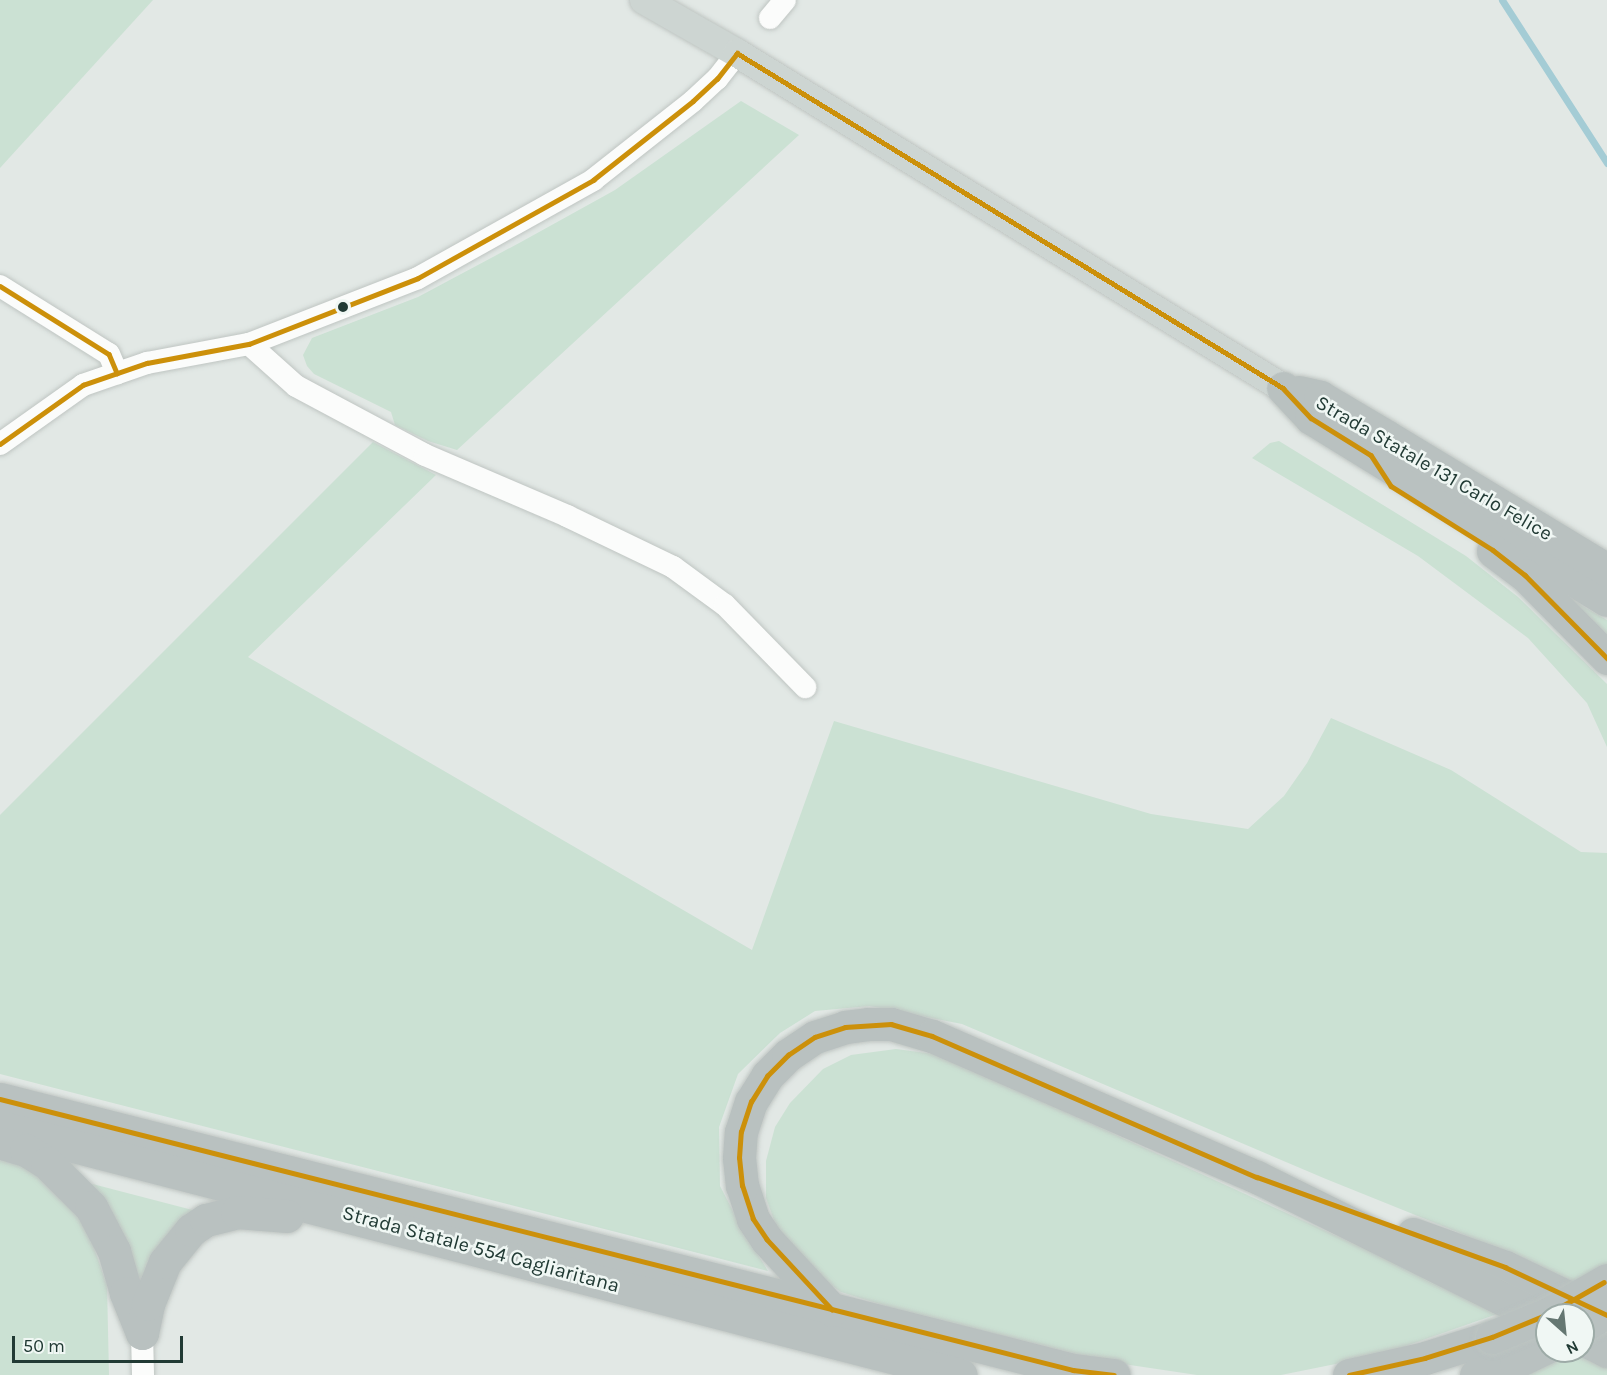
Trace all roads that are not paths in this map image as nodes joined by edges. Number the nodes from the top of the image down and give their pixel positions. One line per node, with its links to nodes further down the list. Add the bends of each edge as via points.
1 (644, 0): 4 (main road)
2 (785, 0): 3 (street)
3 (770, 18)
4 (736, 53): 6 (street, via 717,79 693,101 593,180 418,278); 8 (main road)
5 (0, 286): 7 (street, via 109,354)
6 (249, 344): 7 (street, via 147,363); 15 (street, via 296,386 425,455 673,567 725,605)
7 (117, 373): 9 (street, via 83,385)
8 (1283, 388): 10 (highway, Strada Statale 131 Carlo Felice, via 1311,418)
9 (0, 444)
10 (1378, 445): 11 (highway, via 1420,439 1571,528); 12 (highway, Strada Statale 131 Carlo Felice); 13 (highway, Strada Statale 131 Carlo Felice); 14 (highway, via 1391,486 1493,550 1525,575)
11 (1607, 542)
12 (1607, 570)
13 (1607, 600)
14 (1607, 658)
15 (805, 687)
16 (0, 1099): 22 (highway, Strada Statale 554 Cagliaritana)
17 (0, 1127): 20 (highway, Strada Statale 554 Cagliaritana)
18 (0, 1143): 25 (highway, via 26,1150 47,1163 91,1208 114,1251)
19 (1257, 1177): 22 (highway, via 932,1036 891,1024 845,1027 815,1037 788,1055 767,1076 751,1102 741,1132 739,1158 742,1186 753,1219 767,1240); 23 (highway, via 1505,1267); 24 (highway)
20 (312, 1205): 25 (highway, via 294,1217 250,1211 222,1214 191,1230 165,1262 148,1304); 28 (highway, Strada Statale 554 Cagliaritana)
21 (1607, 1280): 30 (highway, bridge, via 1548,1314 1491,1336 1425,1358)
22 (832, 1310): 29 (highway, Strada Statale 554 Cagliaritana, via 1073,1370)
23 (1607, 1313)
24 (1535, 1315)
25 (142, 1333): 27 (street)
26 (1535, 1353): 31 (highway)
27 (142, 1375)
28 (961, 1375)
29 (1114, 1375)
30 (1349, 1375)
31 (1476, 1375)

